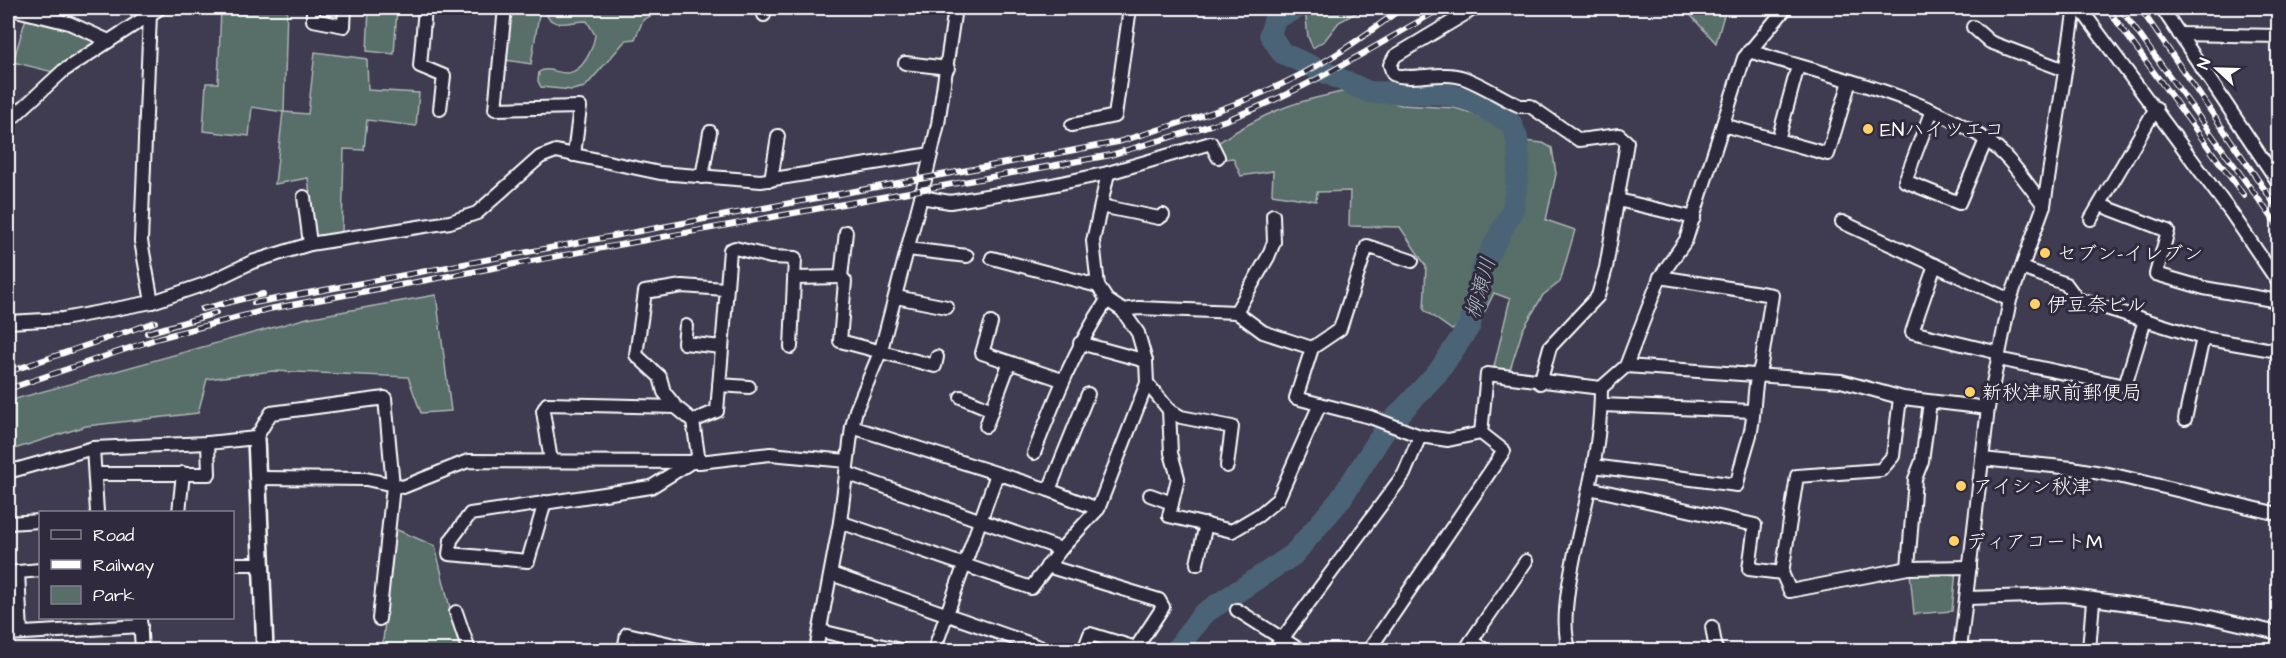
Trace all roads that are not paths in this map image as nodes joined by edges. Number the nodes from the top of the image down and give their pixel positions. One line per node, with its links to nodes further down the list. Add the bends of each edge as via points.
1 (8, 8): 14 (street)
2 (313, 8): 3 (street, via 312,20 344,26)
3 (345, 8)
4 (425, 8): 26 (street, via 420,66 444,76)
5 (505, 8): 36 (street, via 495,109 580,107)
6 (955, 8): 22 (street)
7 (1130, 8): 29 (street, via 1115,116)
8 (1474, 8): 44 (street, via 1395,56 1390,65 1393,74 1435,73 1464,78 1520,106 1530,106 1579,140 1619,135 1627,142)
9 (1786, 8): 19 (street)
10 (2075, 8): 23 (street)
11 (2080, 8): 25 (street)
12 (2162, 8): 16 (street)
13 (155, 11): 18 (street); 71 (street, via 141,242)
14 (46, 12): 18 (street)
15 (1973, 27): 23 (street, via 1990,42)
16 (2180, 34): 17 (street); 41 (street)
17 (2278, 36)
18 (110, 41): 28 (street, via 63,71)
19 (1749, 51): 21 (street); 30 (street)
20 (905, 63): 22 (street)
21 (1798, 66): 24 (street); 33 (street)
22 (948, 68): 35 (street)
23 (2065, 69): 45 (street)
24 (1850, 81): 27 (street); 33 (street, via 1828,154)
25 (2156, 108): 46 (street); 64 (street)
26 (440, 109)
27 (1932, 110): 34 (street); 34 (street, via 1905,181 1959,203)
28 (8, 122)
29 (1072, 125)
30 (1722, 125): 33 (street); 50 (street)
31 (710, 132): 39 (street)
32 (778, 136): 40 (street)
33 (1778, 140)
34 (1986, 140): 45 (street)
35 (931, 154): 40 (street); 43 (street)
36 (574, 155): 39 (street, via 660,173); 54 (street, via 556,151 540,157 477,213 450,222)
37 (1218, 157): 38 (street, via 1211,143)
38 (1108, 173): 43 (street, via 950,202); 47 (street)
39 (702, 177): 40 (street)
40 (771, 180)
41 (2278, 182)
42 (304, 197): 54 (street)
43 (921, 197): 55 (street)
44 (1618, 200): 50 (street); 93 (street, via 1598,296 1550,347)
45 (2044, 205): 60 (street)
46 (2100, 205): 51 (street); 70 (street, via 2168,231 2156,274 2204,288)
47 (1101, 206): 48 (street, via 1159,218); 65 (street, via 1093,241)
48 (1163, 215)
49 (1273, 215): 74 (street, via 1274,242)
50 (1694, 218): 62 (street, via 1686,240)
51 (2091, 219)
52 (1842, 222): 59 (street)
53 (846, 232): 61 (street)
54 (310, 244): 71 (street, via 252,262 208,283)
55 (908, 249): 56 (street); 67 (street)
56 (967, 256)
57 (992, 258): 65 (street)
58 (1412, 261): 83 (street, via 1367,246 1340,329)
59 (1935, 265): 69 (street); 86 (street, via 1912,332)
60 (2022, 268): 69 (street); 75 (street, via 2066,284 2078,300)
61 (841, 277): 63 (street); 84 (street, via 845,281 840,341)
62 (1660, 277): 90 (street); 91 (street, via 1772,295)
63 (795, 278): 66 (street, via 795,258 735,248 730,250); 82 (street)
64 (2278, 282)
65 (1098, 286): 68 (street)
66 (725, 289): 81 (street); 104 (street, via 682,286 645,292 636,355 660,377 664,392)
67 (896, 297): 72 (street); 84 (street)
68 (1107, 300): 73 (street); 80 (street)
69 (2010, 300): 86 (street)
70 (2278, 301)
71 (152, 302): 76 (street, via 63,319)
72 (947, 307)
73 (1122, 310): 74 (street); 88 (street, via 1138,333)
74 (1236, 312): 83 (street, via 1263,332)
75 (2145, 320): 79 (street); 86 (street, via 2125,386)
76 (8, 322)
77 (991, 323): 89 (street, via 982,353)
78 (686, 326): 81 (street, via 684,343)
79 (2203, 338): 85 (street); 109 (street)
80 (1080, 343): 88 (street); 92 (street)
81 (722, 347): 95 (street)
82 (791, 347)
83 (1312, 348): 102 (street, via 1296,398)
84 (881, 350): 87 (street, via 934,366); 112 (street)
85 (2278, 351)
86 (1998, 356): 105 (street)
87 (937, 357)
88 (1146, 361): 94 (street)
89 (1009, 364): 92 (street); 106 (street)
90 (1626, 366): 91 (street); 97 (street)
91 (1757, 375): 100 (street, via 1841,381); 108 (street)
92 (1062, 380): 118 (street)
93 (1540, 382): 97 (street); 113 (street, via 1487,374)
94 (1147, 383): 107 (street); 136 (street)
95 (719, 385): 96 (street); 110 (street, via 717,411)
96 (749, 387)
97 (1601, 388): 103 (street)
98 (1088, 394): 132 (street)
99 (961, 397): 106 (street)
100 (1900, 398): 101 (street); 156 (street, via 1893,456 1881,470 1797,476)
101 (1930, 402): 105 (street); 153 (street, via 1922,461 1915,479)
102 (1320, 404): 114 (street); 144 (street, via 1278,499 1232,531)
103 (1601, 405): 108 (street); 123 (street)
104 (675, 407): 110 (street); 120 (street, via 547,404 543,411)
105 (1988, 408): 119 (street)
106 (992, 410): 111 (street)
107 (1169, 410): 122 (street, via 1181,417 1232,427); 135 (street, via 1171,453 1178,478)
108 (1753, 411): 123 (street, via 1737,485)
109 (2185, 419)
110 (693, 421): 121 (street)
111 (986, 426)
112 (852, 428): 124 (street); 128 (street)
113 (1481, 433): 114 (street, via 1448,440); 184 (street, via 1504,451)
114 (1420, 435): 170 (street, via 1404,474)
115 (256, 438): 116 (street); 129 (street); 130 (street, via 272,413 385,398)
116 (208, 443): 117 (street); 126 (street, via 209,474)
117 (93, 448): 125 (street); 127 (street)
118 (1034, 453)
119 (1982, 459): 139 (street, via 2118,476); 152 (street)
120 (551, 461): 121 (street); 130 (street, via 468,461 403,488)
121 (696, 461): 124 (street, via 770,454); 134 (street, via 651,487)
122 (1227, 466)
123 (1593, 466): 131 (street)
124 (847, 467): 140 (street); 142 (street)
125 (8, 472)
126 (183, 473): 127 (street); 138 (street)
127 (95, 474): 137 (street)
128 (997, 474): 132 (street); 140 (street)
129 (258, 478): 130 (street, via 366,479); 148 (street)
130 (393, 486): 163 (street)
131 (1589, 488): 156 (street, via 1755,525 1749,569); 186 (street, via 1565,610)
132 (1049, 490): 136 (street)
133 (1150, 495): 135 (street)
134 (545, 502): 134 (street, via 470,514 451,540 449,554 528,561)
135 (1172, 503): 144 (street, via 1169,516)
136 (1098, 509): 145 (street)
137 (97, 511)
138 (179, 511)
139 (2278, 514)
140 (980, 520): 145 (street); 150 (street)
141 (39, 521): 143 (street)
142 (840, 522): 150 (street); 157 (street)
143 (8, 523)
144 (1206, 524): 149 (street)
145 (1061, 549): 151 (street)
146 (1526, 561): 171 (street)
147 (234, 564): 148 (street)
148 (261, 564): 173 (street)
149 (1197, 564)
150 (964, 566): 151 (street, via 1031,588); 162 (street)
151 (1047, 566): 181 (street, via 1159,600 1163,607 1136,648 1090,634)
152 (1970, 567): 153 (street); 158 (street)
153 (1908, 568): 156 (street, via 1790,591)
154 (39, 570): 155 (street)
155 (13, 572): 167 (street)
156 (1782, 573)
157 (831, 574): 162 (street); 166 (street)
158 (1966, 598): 159 (street, via 2066,595); 188 (street)
159 (2093, 600): 168 (street, via 2193,613); 189 (street)
160 (1237, 610): 170 (street)
161 (456, 612): 174 (street)
162 (947, 615): 179 (street); 180 (street)
163 (379, 619)
164 (141, 622): 167 (street); 172 (street)
165 (1712, 627): 187 (street)
166 (821, 632): 177 (street); 178 (street)
167 (21, 633): 169 (street)
168 (2278, 633)
169 (8, 634)
170 (1282, 639): 182 (street); 183 (street)
171 (1468, 646): 185 (street)
172 (142, 651)
173 (265, 651)
174 (469, 651)
175 (624, 651): 176 (street, via 627,634)
176 (697, 651)
177 (816, 651)
178 (900, 651)
179 (934, 651)
180 (1048, 651)
181 (1084, 651)
182 (1274, 651)
183 (1300, 651)
184 (1369, 651)
185 (1485, 651)
186 (1569, 651)
187 (1716, 651)
188 (1960, 651)
189 (2089, 651)

